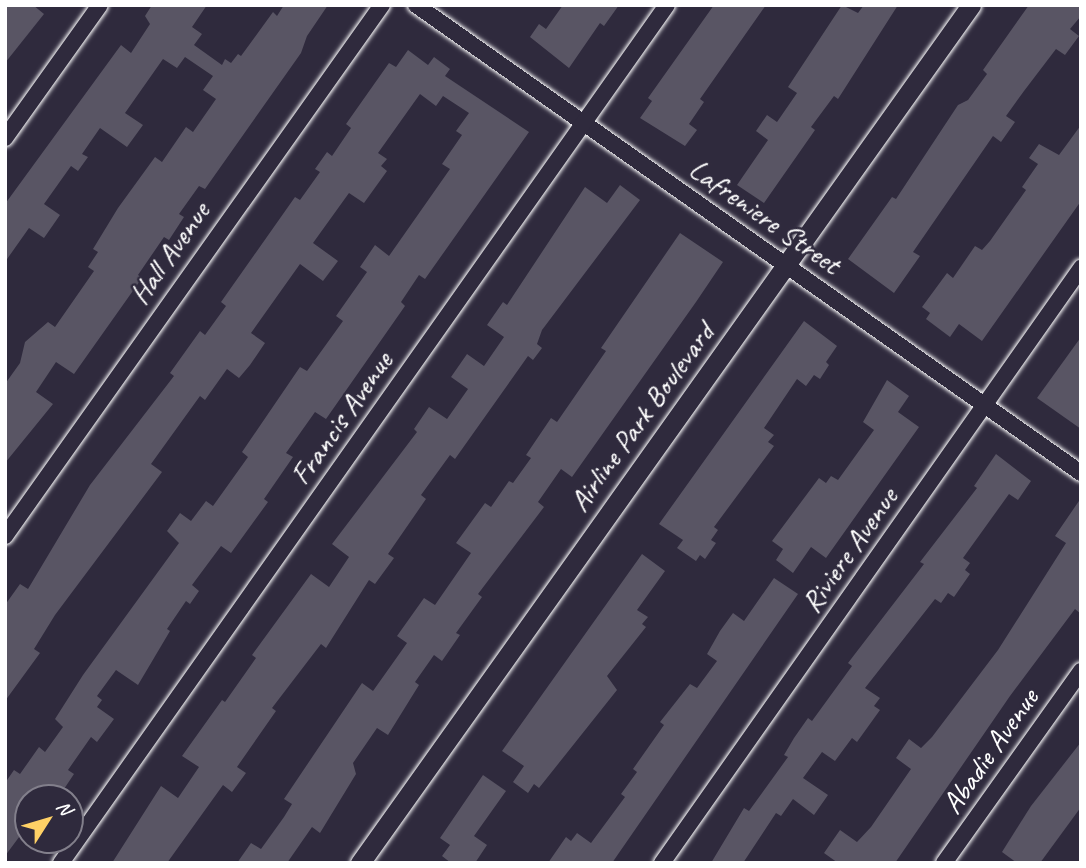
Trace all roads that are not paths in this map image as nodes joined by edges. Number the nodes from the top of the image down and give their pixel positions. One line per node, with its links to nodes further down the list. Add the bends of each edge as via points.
1 (100, 5): 7 (street)
2 (382, 5): 12 (street, Hall Avenue)
3 (416, 5): 6 (street, Lafreniere Street)
4 (667, 5): 6 (street, Francis Avenue)
5 (971, 5): 8 (street, Airline Park Boulevard)
6 (584, 124): 8 (street, Lafreniere Street); 14 (street, Francis Avenue)
7 (5, 138)
8 (786, 264): 10 (street, Lafreniere Street); 15 (street, Airline Park Boulevard)
9 (1081, 268): 10 (street, Riviere Avenue)
10 (986, 405): 11 (street, Lafreniere Street); 16 (street, Riviere Avenue)
11 (1081, 473)
12 (5, 536)
13 (1081, 671): 17 (street, Abadie Avenue)
14 (61, 863)
15 (359, 863)
16 (662, 863)
17 (944, 863)

